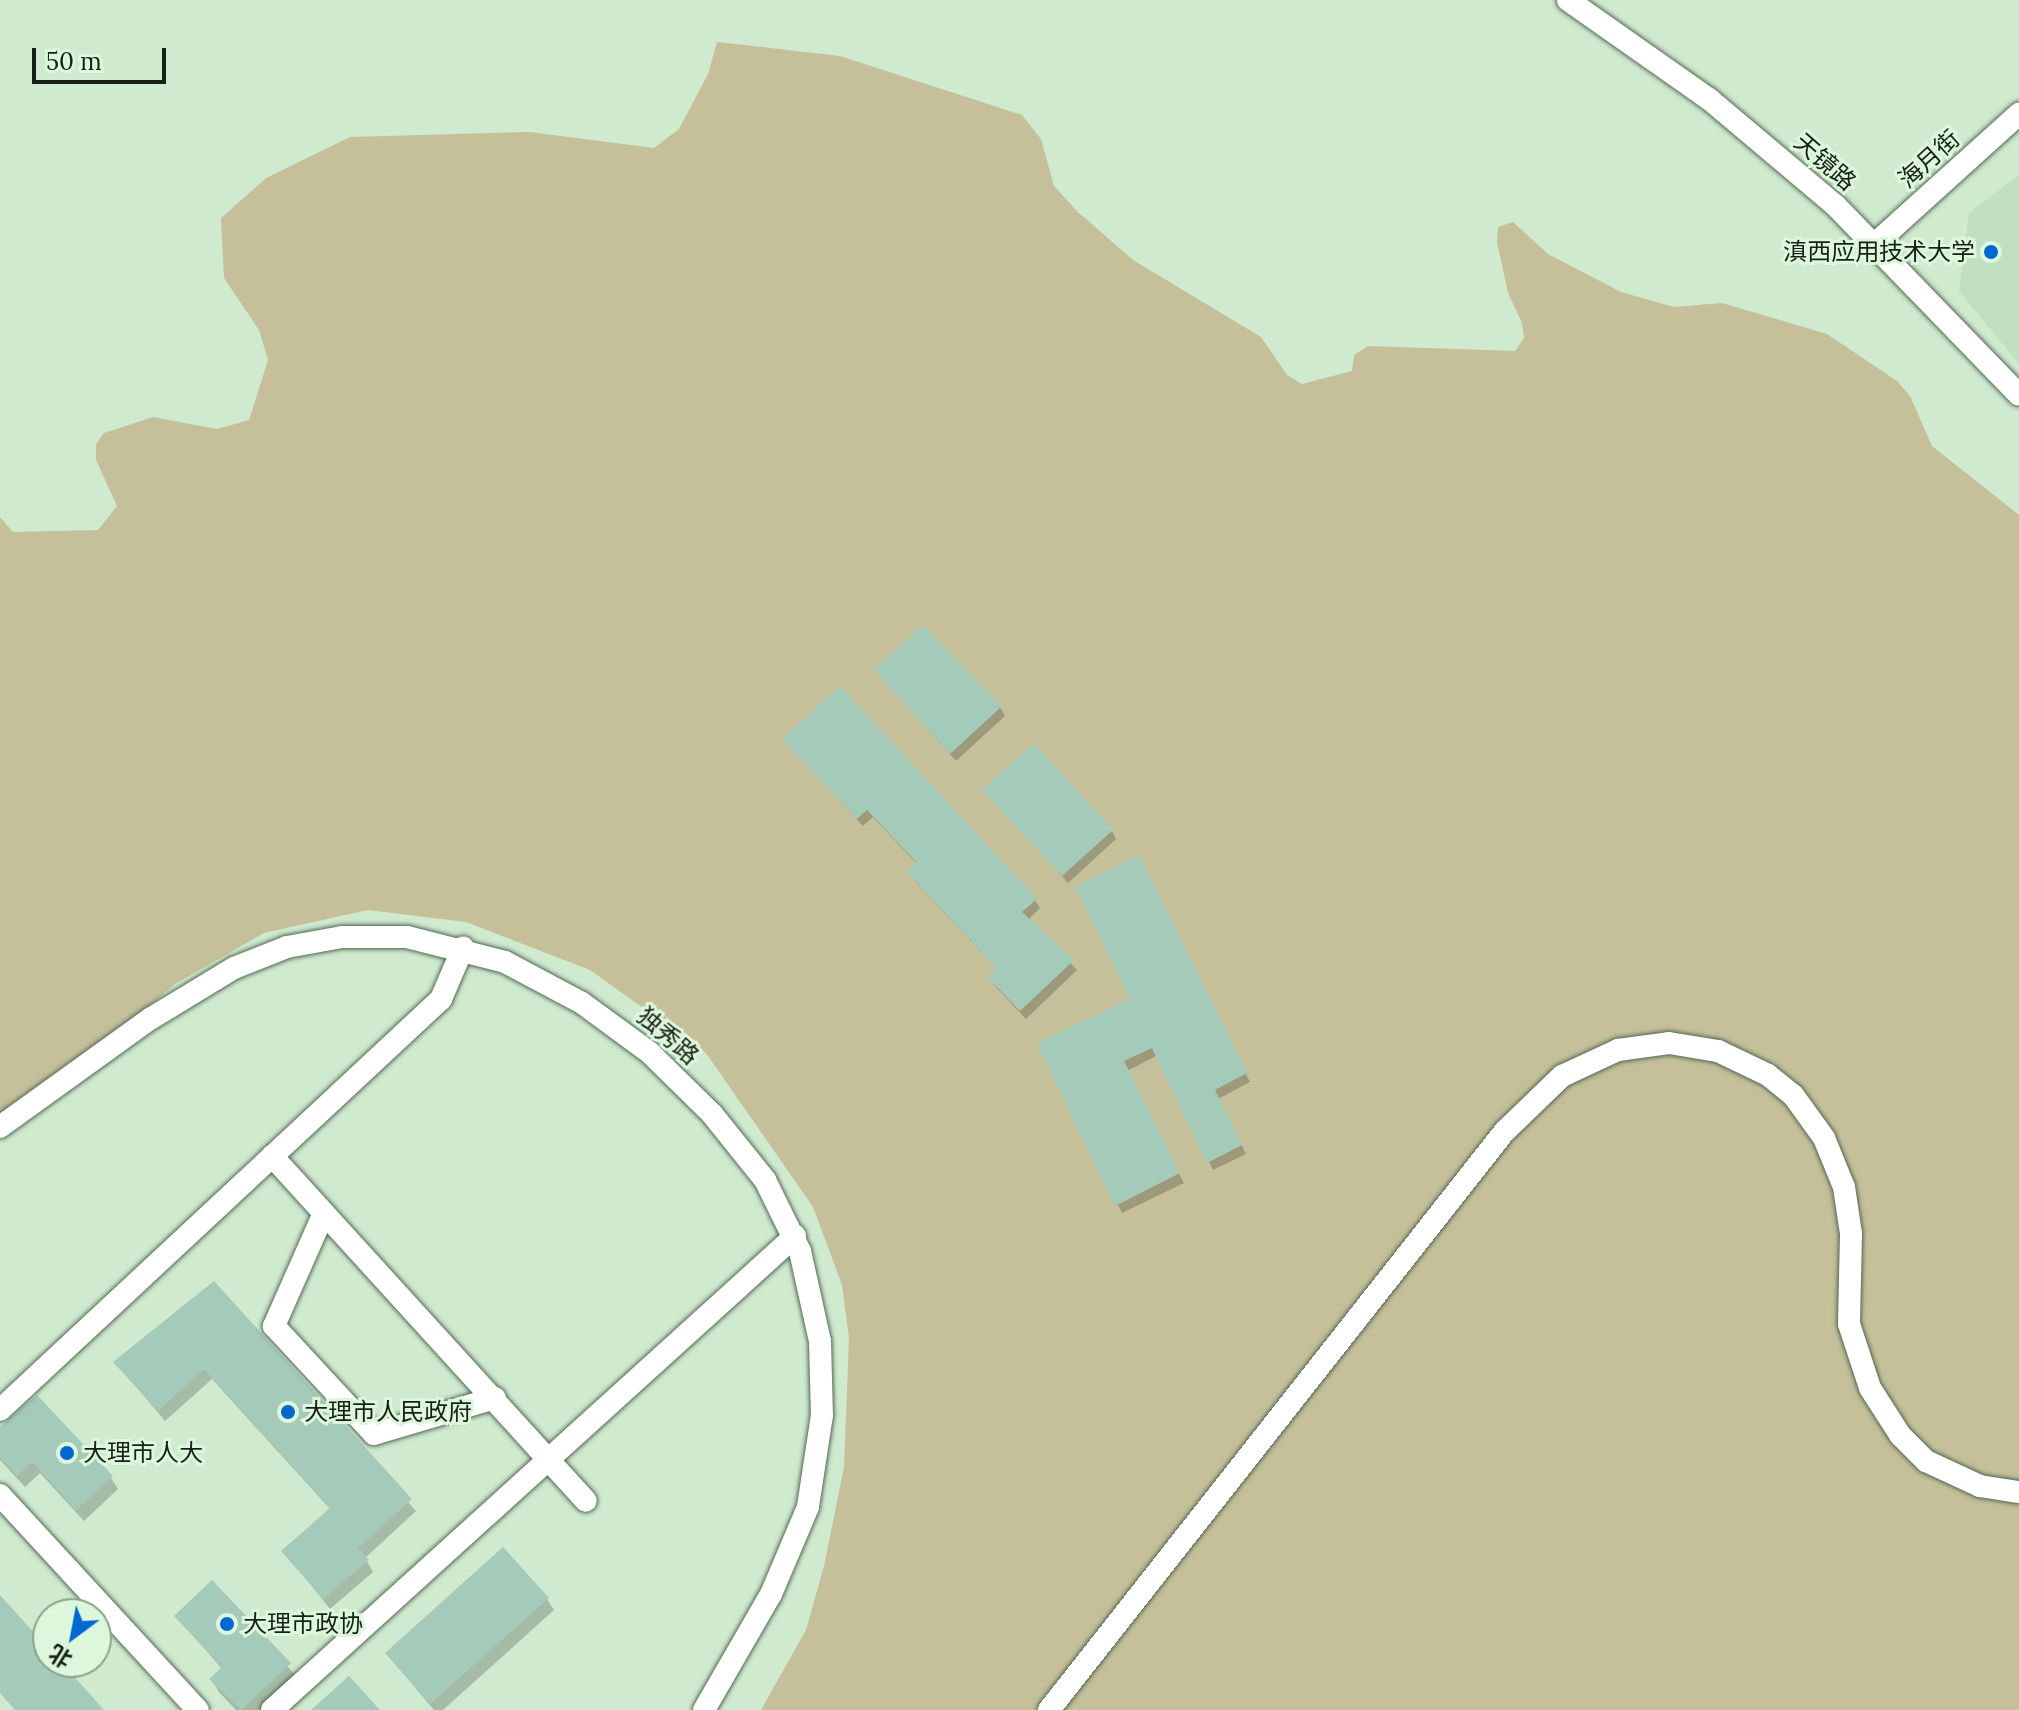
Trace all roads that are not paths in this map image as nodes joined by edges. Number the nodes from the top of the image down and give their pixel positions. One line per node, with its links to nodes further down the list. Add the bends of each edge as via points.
1 (1568, 0): 3 (street, 天镜路, via 1709,99)
2 (2019, 114): 3 (street, 海月街)
3 (1876, 243): 4 (street, 天镜路)
4 (2019, 395)
5 (463, 948): 6 (street, 独秀路, via 368,935 315,941 260,957 150,1019); 7 (street, via 441,999); 9 (street, 独秀路, via 561,990 650,1053 745,1153)
6 (0, 1127)
7 (272, 1156): 8 (street); 11 (street)
8 (324, 1213): 10 (street); 10 (street, via 274,1326 374,1434)
9 (795, 1236): 12 (street); 18 (street, 独秀路, via 812,1292 821,1361 822,1415 812,1492 789,1559)
10 (495, 1398): 12 (street)
11 (0, 1410)
12 (551, 1458): 15 (street); 17 (street)
13 (2019, 1492): 19 (street, via 1980,1486 1926,1461 1900,1435 1870,1388 1849,1324 1851,1234 1844,1187 1824,1138 1793,1095 1768,1075 1718,1051 1669,1043 1618,1050 1562,1076 1504,1132)
14 (0, 1495): 16 (street)
15 (586, 1501)
16 (198, 1710)
17 (272, 1710)
18 (704, 1710)
19 (1049, 1710)

